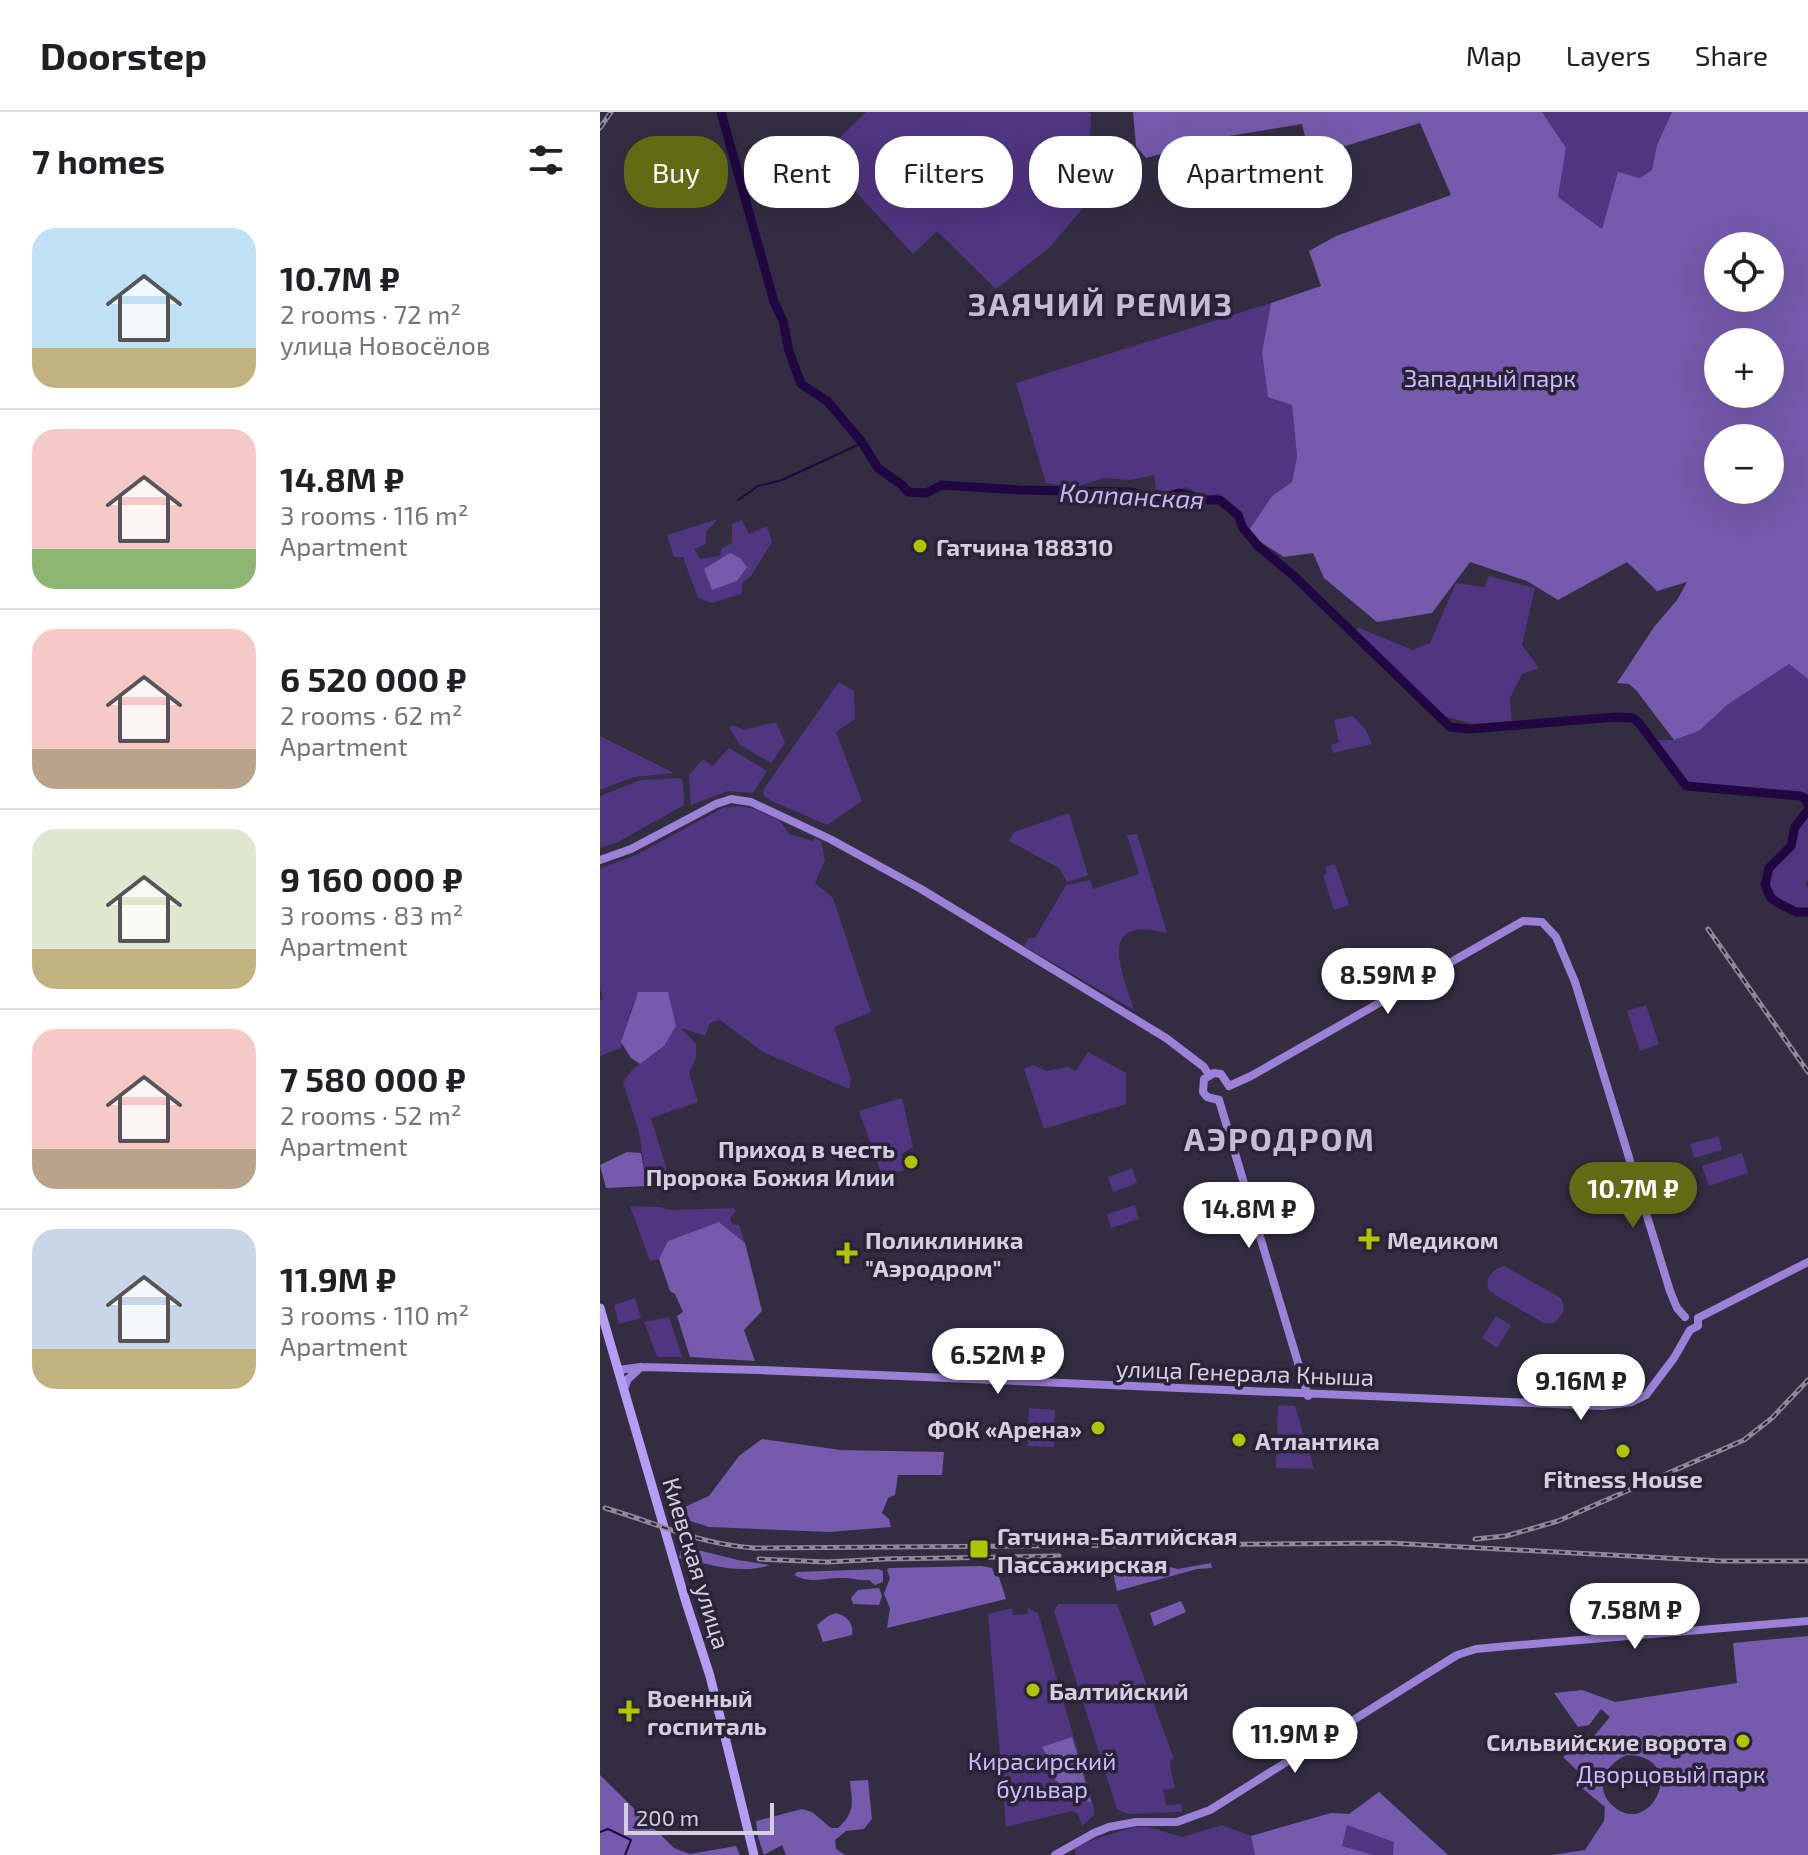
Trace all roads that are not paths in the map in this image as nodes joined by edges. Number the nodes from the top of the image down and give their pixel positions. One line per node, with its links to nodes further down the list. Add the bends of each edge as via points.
1 (600, 860): 2 (street, via 716,804 731,799 751,802 913,884 1166,1038)
2 (1209, 1075): 3 (street, via 1221,1074); 4 (street, via 1203,1092)
3 (1229, 1086): 4 (street); 7 (street, via 1523,921 1535,920 1556,937 1575,982 1670,1291)
4 (1219, 1100): 13 (street)
5 (1808, 1262): 8 (street)
6 (600, 1308): 11 (main road, Киевская улица)
7 (1685, 1317): 8 (street); 9 (street, via 1683,1325)
8 (1698, 1318): 9 (street, via 1698,1326)
9 (1690, 1330): 13 (street, улица Генерала Кныша, via 1652,1389 1620,1405)
10 (641, 1367): 11 (street, улица Генерала Кныша); 12 (street); 13 (street, улица Генерала Кныша)
11 (618, 1370): 12 (main road, Киевская улица)
12 (624, 1390): 15 (main road, Киевская улица, via 710,1676)
13 (1308, 1396)
14 (1808, 1621): 16 (street, via 1508,1646 1457,1655 1210,1810 1177,1822 1109,1827)
15 (752, 1855)
16 (1055, 1855)

